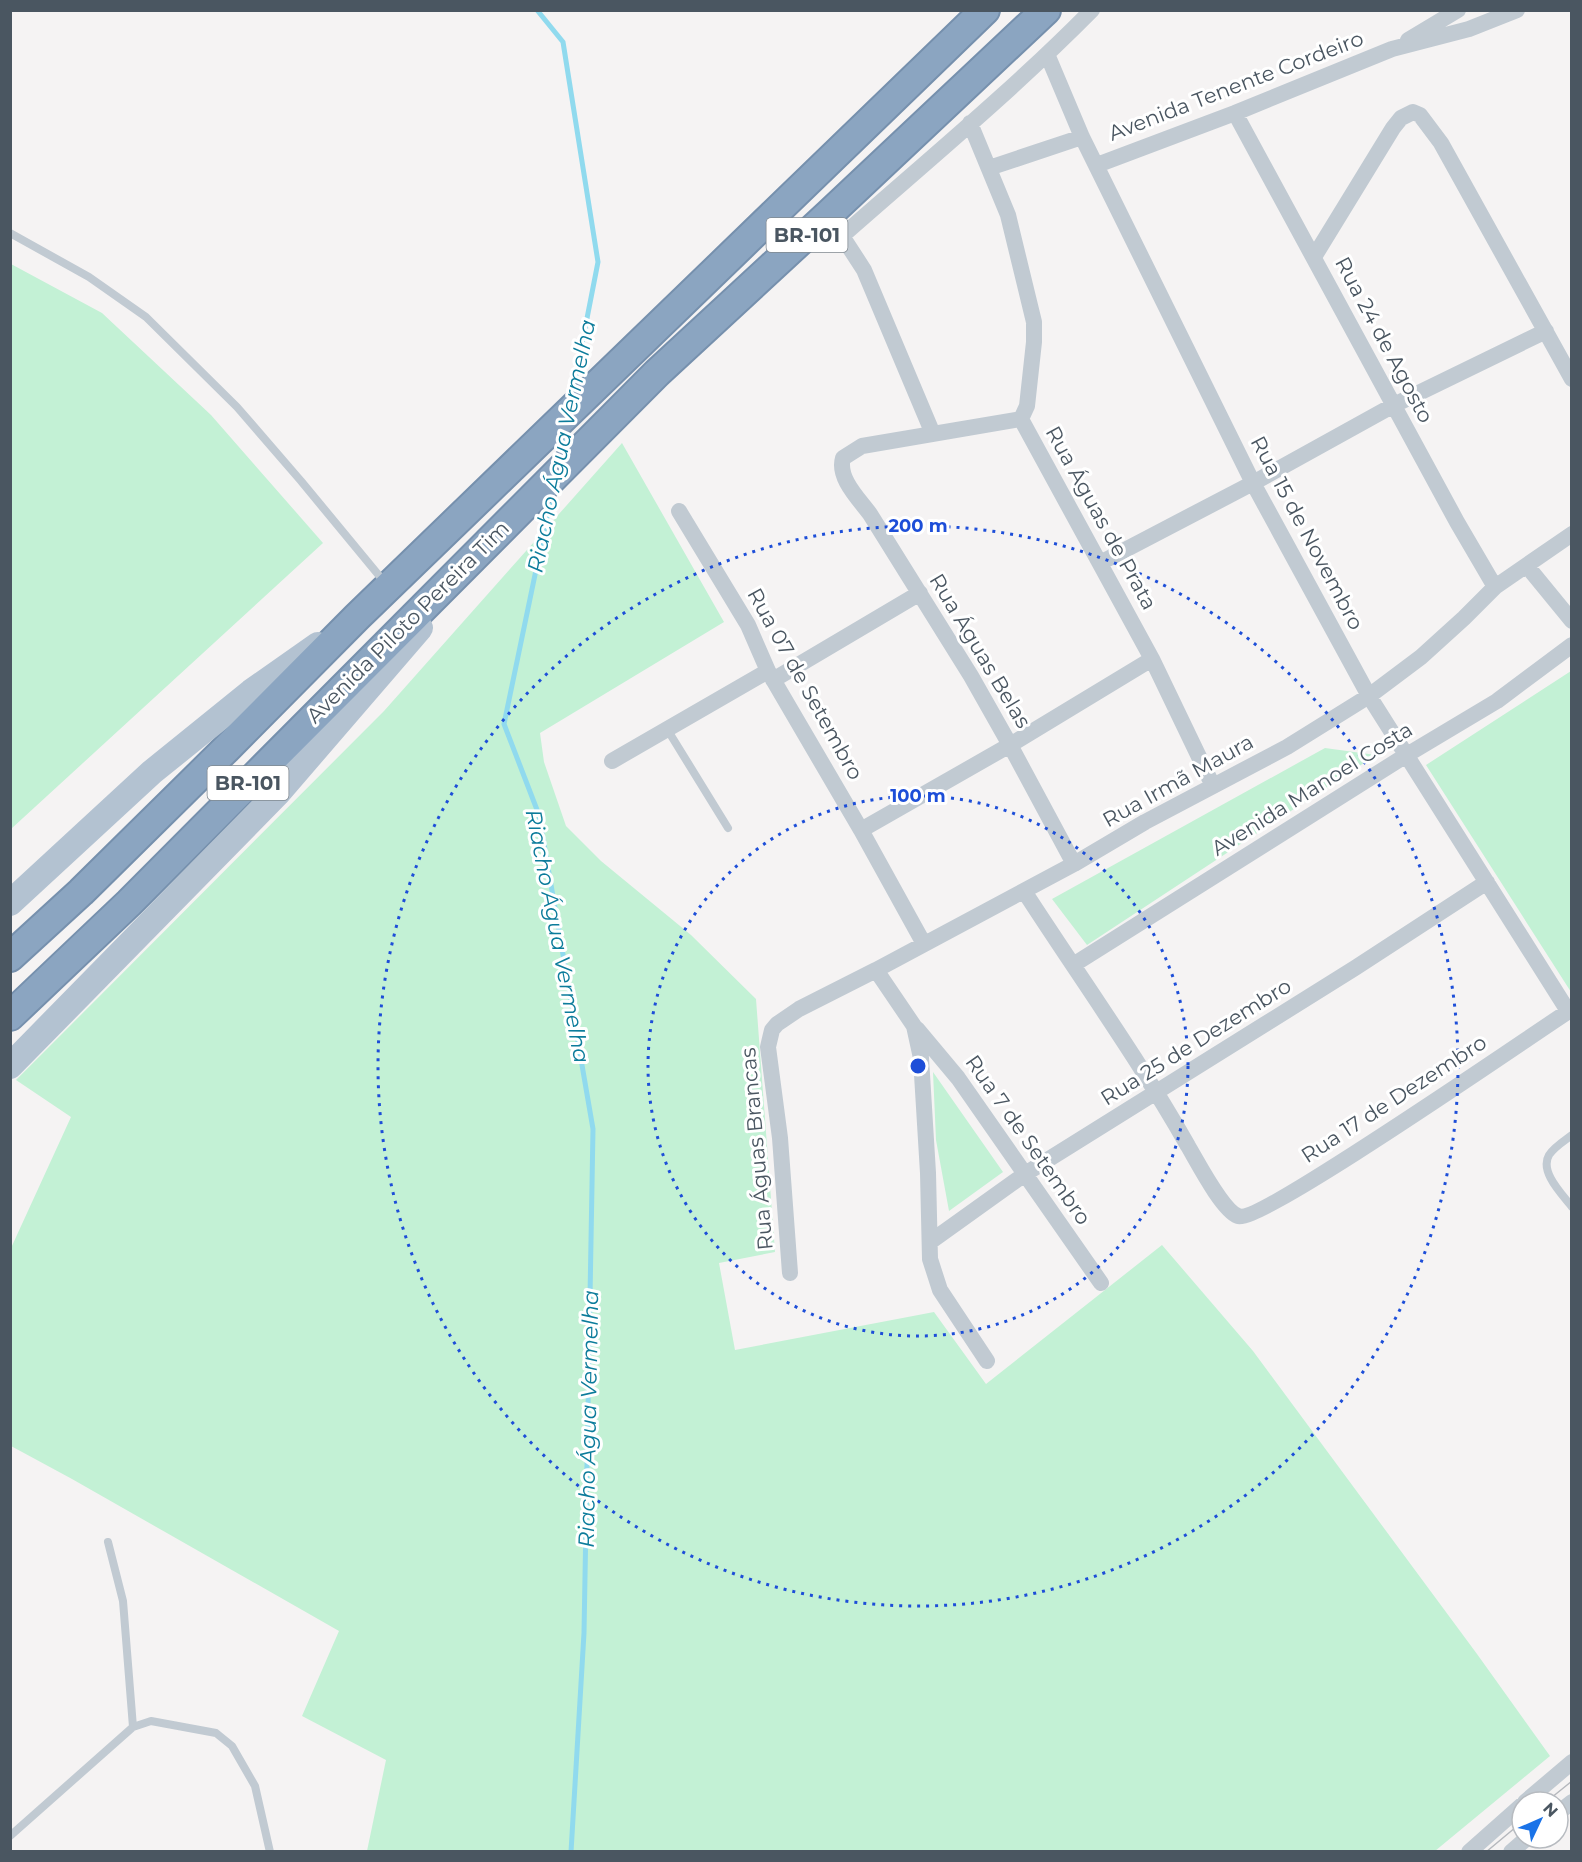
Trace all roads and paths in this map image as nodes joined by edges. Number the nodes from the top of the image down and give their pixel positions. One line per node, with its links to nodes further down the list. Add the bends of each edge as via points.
1 (985, 10): 26 (highway, Avenida Piloto Pereira Tim / BR-101)
2 (1046, 10): 23 (highway, Avenida Piloto Pereira Tim / BR-101, via 657,373)
3 (1092, 10): 7 (street)
4 (1458, 10): 6 (street, Avenida Tenente Cordeiro)
5 (1517, 10): 6 (street, Avenida Tenente Cordeiro, via 1469,29)
6 (1392, 49): 8 (street, Avenida Tenente Cordeiro)
7 (1047, 54): 9 (street); 10 (street, Rua 15 de Novembro)
8 (1235, 113): 11 (street, Avenida Tenente Cordeiro); 14 (street, Rua 24 de Agosto)
9 (970, 123): 12 (street, Rua Águas de Prata); 19 (street, via 842,236 864,270)
10 (1082, 137): 11 (street, Rua 15 de Novembro); 12 (street)
11 (1097, 165): 20 (street, Rua 15 de Novembro)
12 (988, 168): 18 (street, Rua Águas de Prata, via 1008,215 1034,322 1027,406)
13 (10, 233): 26 (lane, via 89,277 146,317 237,407)
14 (1314, 257): 15 (street, via 1393,128 1413,112 1420,115 1441,142); 17 (street, Rua 24 de Agosto)
15 (1546, 331): 16 (street); 17 (street)
16 (1572, 379)
17 (1394, 405): 20 (street); 27 (street, Rua 24 de Agosto)
18 (1021, 419): 19 (street); 24 (street, Rua Águas de Prata)
19 (933, 434): 28 (street, Rua Águas Belas, via 862,446 843,458 842,464 854,492)
20 (1253, 483): 24 (street); 34 (street, Rua 15 de Novembro)
21 (679, 511): 33 (street, Rua 07 de Setembro, via 748,624)
22 (1572, 534): 25 (street, Rua Irmã Maura)
23 (484, 548): 51 (highway, Avenida Piloto Pereira Tim / BR-101, via 129,903); 54 (main road, via 277,794)
24 (1100, 563): 32 (street, Rua Águas de Prata)
25 (1527, 566): 27 (street, Rua Irmã Maura); 30 (street)
26 (388, 587): 29 (highway, Avenida Piloto Pereira Tim / BR-101)
27 (1495, 587): 34 (street, Rua Irmã Maura, via 1421,657)
28 (920, 593): 33 (street); 36 (street, Rua Águas Belas)
29 (357, 617): 45 (main road, via 251,692 152,772); 47 (highway, Avenida Piloto Pereira Tim / BR-101)
30 (1572, 621)
31 (1572, 645): 37 (street, Avenida Manoel Costa, via 1497,701)
32 (1152, 659): 36 (street); 39 (street, Rua Águas de Prata)
33 (770, 676): 35 (street); 41 (street, Rua 07 de Setembro)
34 (1369, 696): 37 (street, Rua 15 de Novembro); 39 (street, Rua Irmã Maura, via 1287,747)
35 (667, 729): 38 (street); 40 (lane)
36 (1011, 745): 41 (street); 42 (street, Rua Águas Belas)
37 (1406, 756): 43 (street, Rua 15 de Novembro); 48 (street, Avenida Manoel Costa)
38 (612, 761)
39 (1213, 786): 42 (street, Rua Irmã Maura)
40 (728, 828)
41 (861, 830): 46 (street, Rua 07 de Setembro)
42 (1074, 864): 44 (street, Rua Irmã Maura)
43 (1487, 882): 50 (street, Rua 15 de Novembro); 55 (street, Rua 25 de Dezembro)
44 (1024, 891): 46 (street, Rua Irmã Maura); 48 (street)
45 (10, 903)
46 (924, 944): 49 (street, Rua Irmã Maura)
47 (10, 957)
48 (1073, 965): 55 (street)
49 (876, 970): 52 (street, Rua Irmã Maura); 53 (street, Rua 7 de Setembro)
50 (1570, 1010): 55 (street, Rua 17 de Dezembro, via 1435,1101 1252,1214 1238,1216 1217,1194)
51 (10, 1016)
52 (777, 1024): 60 (street, Rua Águas Brancas, via 768,1047 780,1138)
53 (914, 1026): 57 (street, Rua 7 de Setembro, via 958,1078); 59 (street, via 921,1058)
54 (10, 1066)
55 (1157, 1091): 57 (street, Rua 25 de Dezembro)
56 (1572, 1136): 58 (lane, via 1548,1156 1546,1164 1547,1172)
57 (1025, 1174): 59 (street, Rua 25 de Dezembro); 61 (street, Rua 7 de Setembro)
58 (1572, 1207)
59 (930, 1242): 62 (street, via 930,1259 940,1290)
60 (790, 1273)
61 (1101, 1283)
62 (987, 1361)
63 (108, 1542): 64 (lane, via 123,1601)
64 (133, 1727): 68 (lane); 69 (lane, via 151,1721 216,1733 232,1746 255,1786)
65 (1572, 1762): 66 (street)
66 (1539, 1790)
67 (1510, 1815): 70 (street)
68 (10, 1836)
69 (270, 1851)
70 (1469, 1851)

